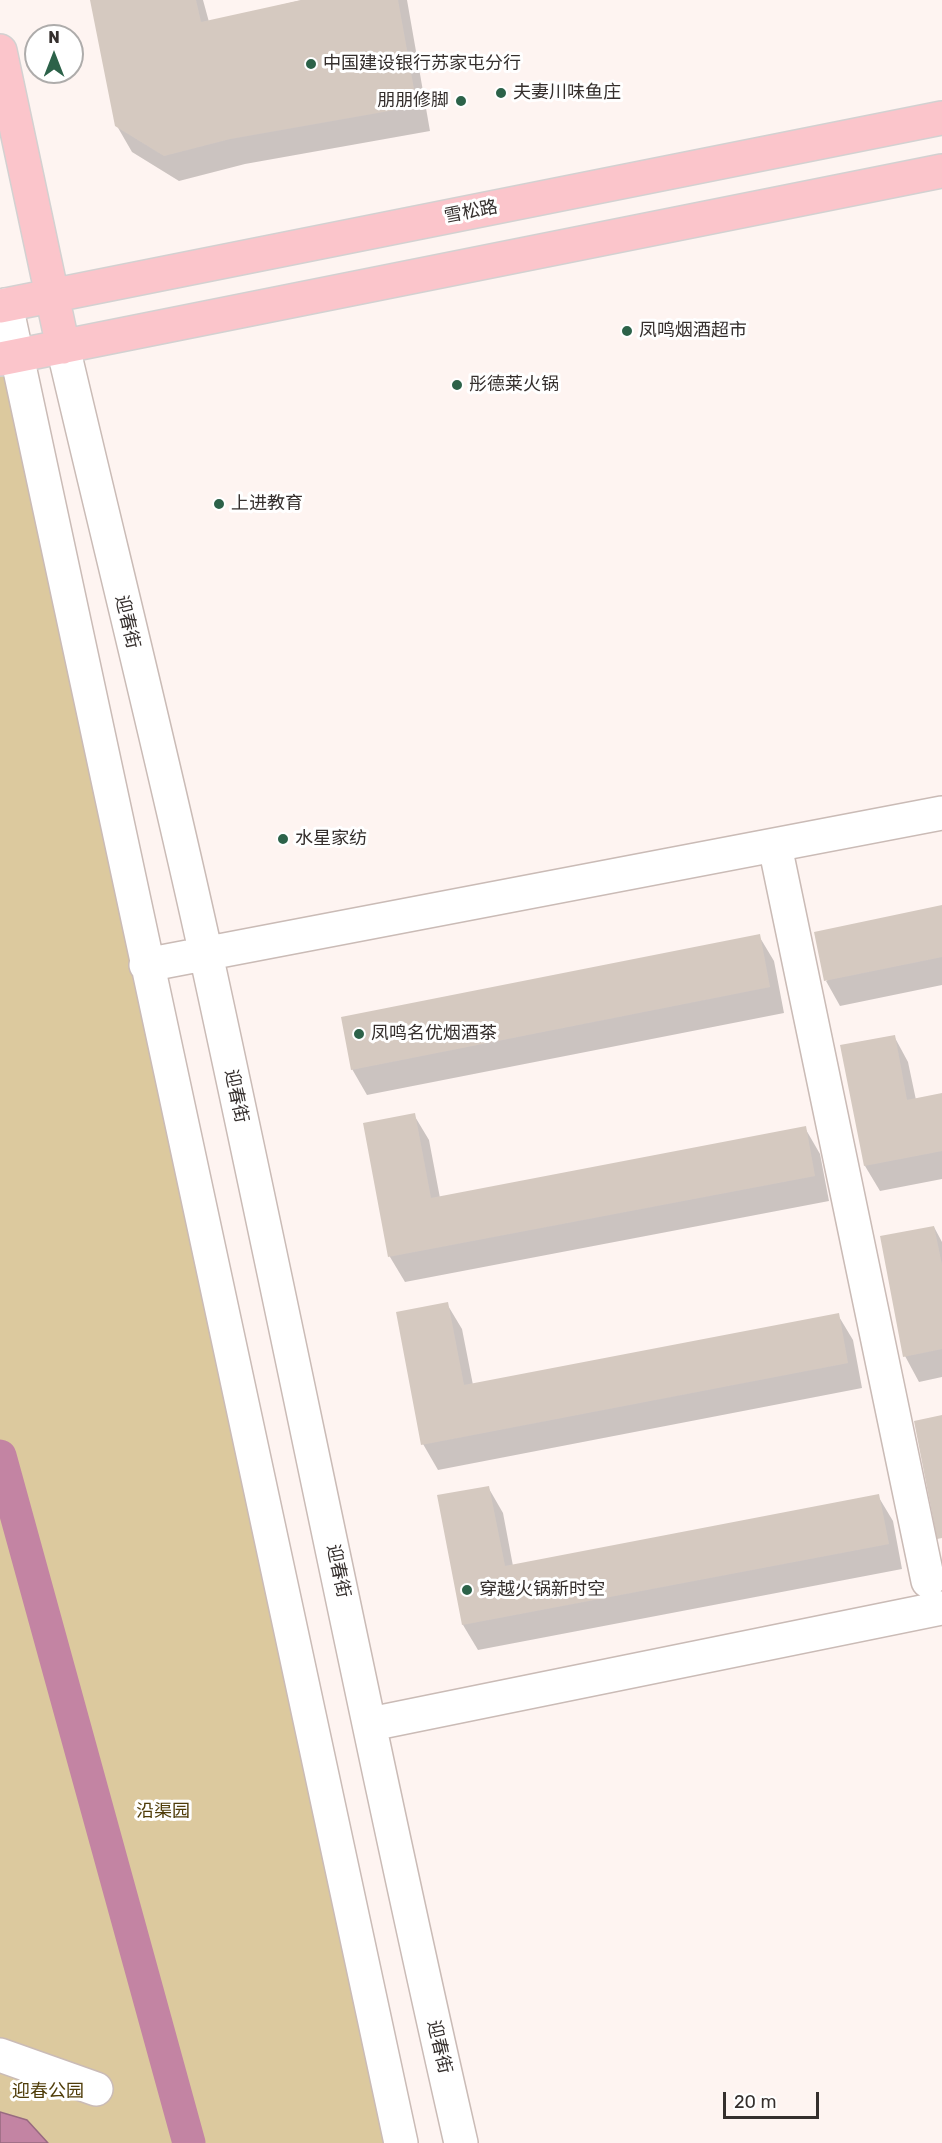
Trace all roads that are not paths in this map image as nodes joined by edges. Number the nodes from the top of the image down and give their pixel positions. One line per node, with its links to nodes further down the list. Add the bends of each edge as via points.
1 (0, 51): 5 (main road, 迎春街)
2 (942, 118): 5 (main road, 雪松路)
3 (942, 171): 6 (main road)
4 (2, 296): 5 (main road, 雪松路); 7 (street)
5 (52, 296): 6 (main road, 迎春街)
6 (63, 347): 7 (main road); 10 (street, 迎春街)
7 (9, 358): 11 (street)
8 (942, 813): 9 (street)
9 (775, 846): 10 (street); 12 (street)
10 (206, 954): 11 (street); 13 (street, 迎春街)
11 (146, 965): 16 (street)
12 (935, 1594): 13 (street)
13 (370, 1724): 17 (street, 迎春街, via 402,1886)
14 (0, 2055): 15 (street)
15 (96, 2090)
16 (401, 2143)
17 (461, 2143)

